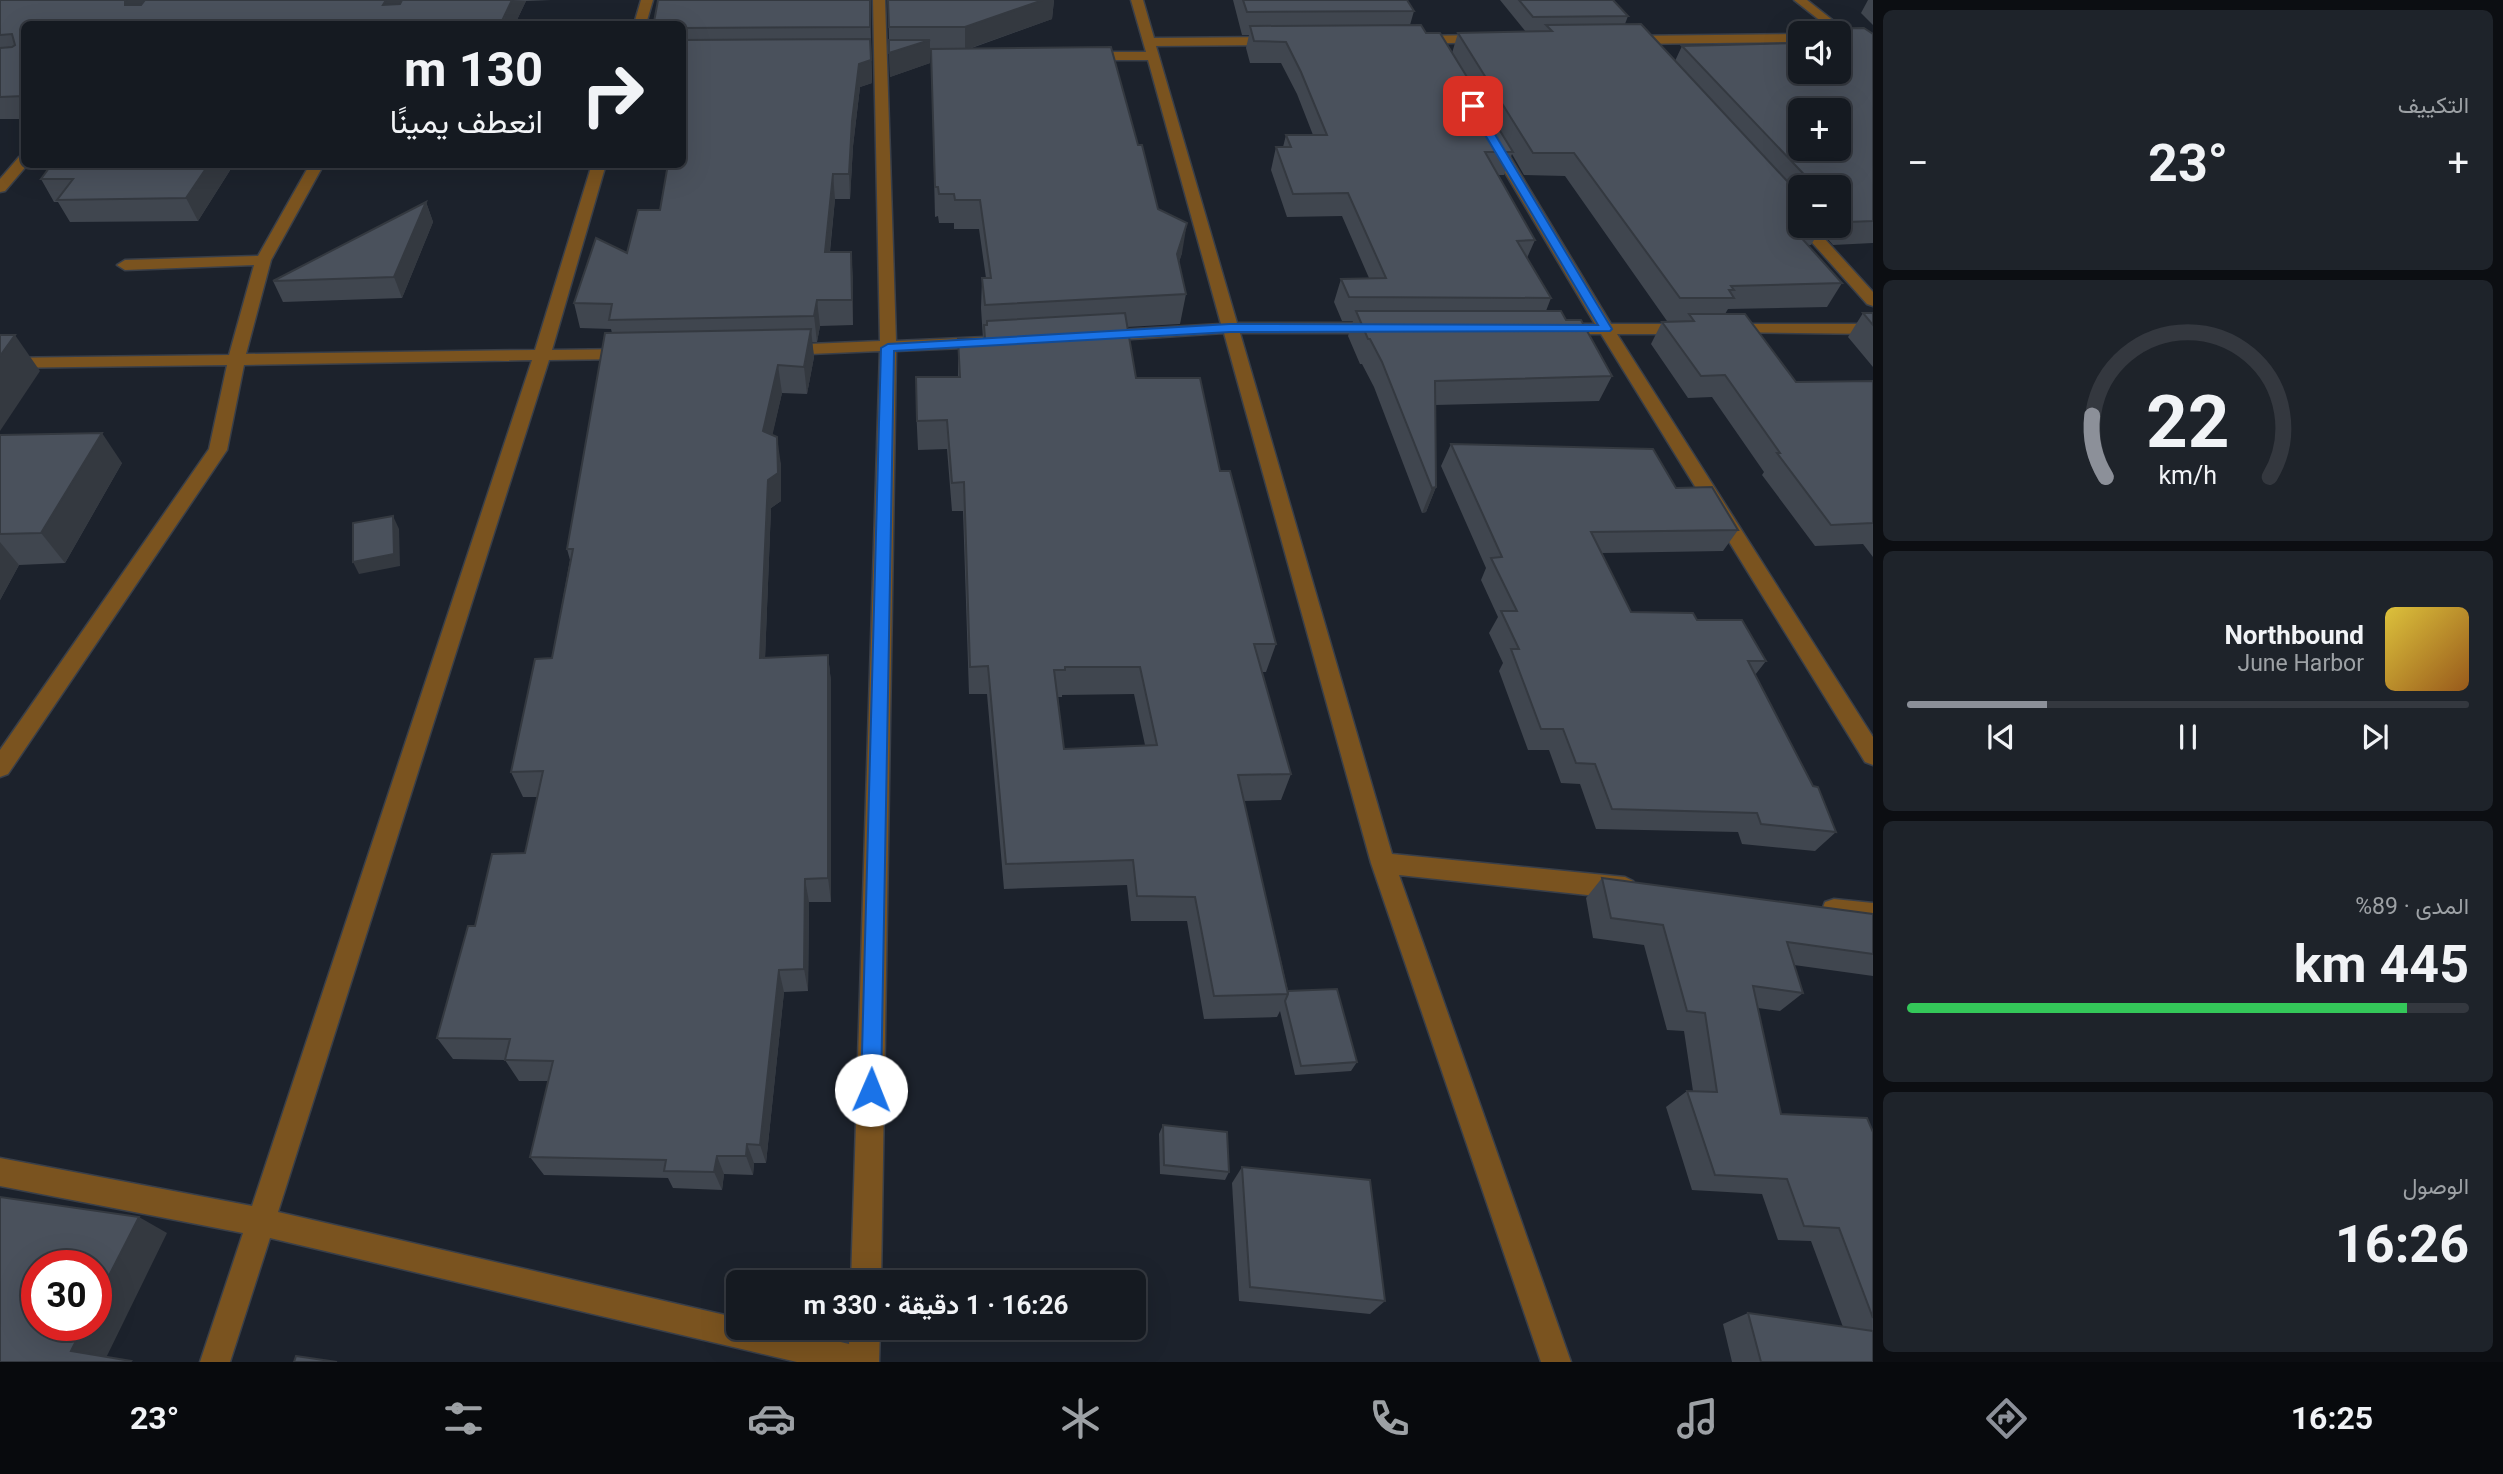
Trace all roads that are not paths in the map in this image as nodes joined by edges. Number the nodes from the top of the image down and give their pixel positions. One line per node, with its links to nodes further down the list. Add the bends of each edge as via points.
1 (648, 0): 5 (street)
2 (879, 0): 36 (street)
3 (1136, 0): 16 (street)
4 (1800, 0): 6 (street)
5 (641, 21)
6 (1825, 21)
7 (1851, 37): 8 (street)
8 (1873, 37)
9 (1788, 38): 13 (street)
10 (1433, 39): 11 (street); 12 (street); 19 (street)
11 (1406, 40)
12 (1501, 40)
13 (1610, 40)
14 (1284, 41): 16 (street)
15 (1851, 42): 18 (street)
16 (1151, 49): 17 (street); 29 (street)
17 (1070, 56)
18 (1873, 58)
19 (1447, 63)
20 (1488, 132): 32 (street)
21 (21, 164): 24 (street)
22 (315, 168): 26 (street)
23 (598, 168): 39 (street)
24 (0, 188)
25 (1816, 238): 28 (street)
26 (263, 260): 27 (street); 40 (street)
27 (125, 265)
28 (1873, 300)
29 (1230, 328): 30 (street); 34 (street); 44 (street)
30 (1397, 328)
31 (1536, 329): 32 (street)
32 (1606, 329): 33 (street); 42 (street)
33 (1873, 329)
34 (1079, 337)
35 (997, 342): 36 (street)
36 (888, 348): 37 (street); 50 (street)
37 (763, 351)
38 (639, 354): 39 (street)
39 (542, 356): 40 (street); 49 (street)
40 (236, 361): 41 (street); 43 (street, via 218,450)
41 (0, 363)
42 (1873, 756)
43 (0, 768)
44 (1383, 863): 45 (street); 54 (street)
45 (1642, 890)
46 (1805, 906): 47 (street)
47 (1873, 914)
48 (0, 1171): 49 (street)
49 (261, 1222): 52 (street); 53 (street)
50 (866, 1270)
51 (864, 1340): 53 (street)
52 (215, 1362)
53 (863, 1362)
54 (1556, 1362)

